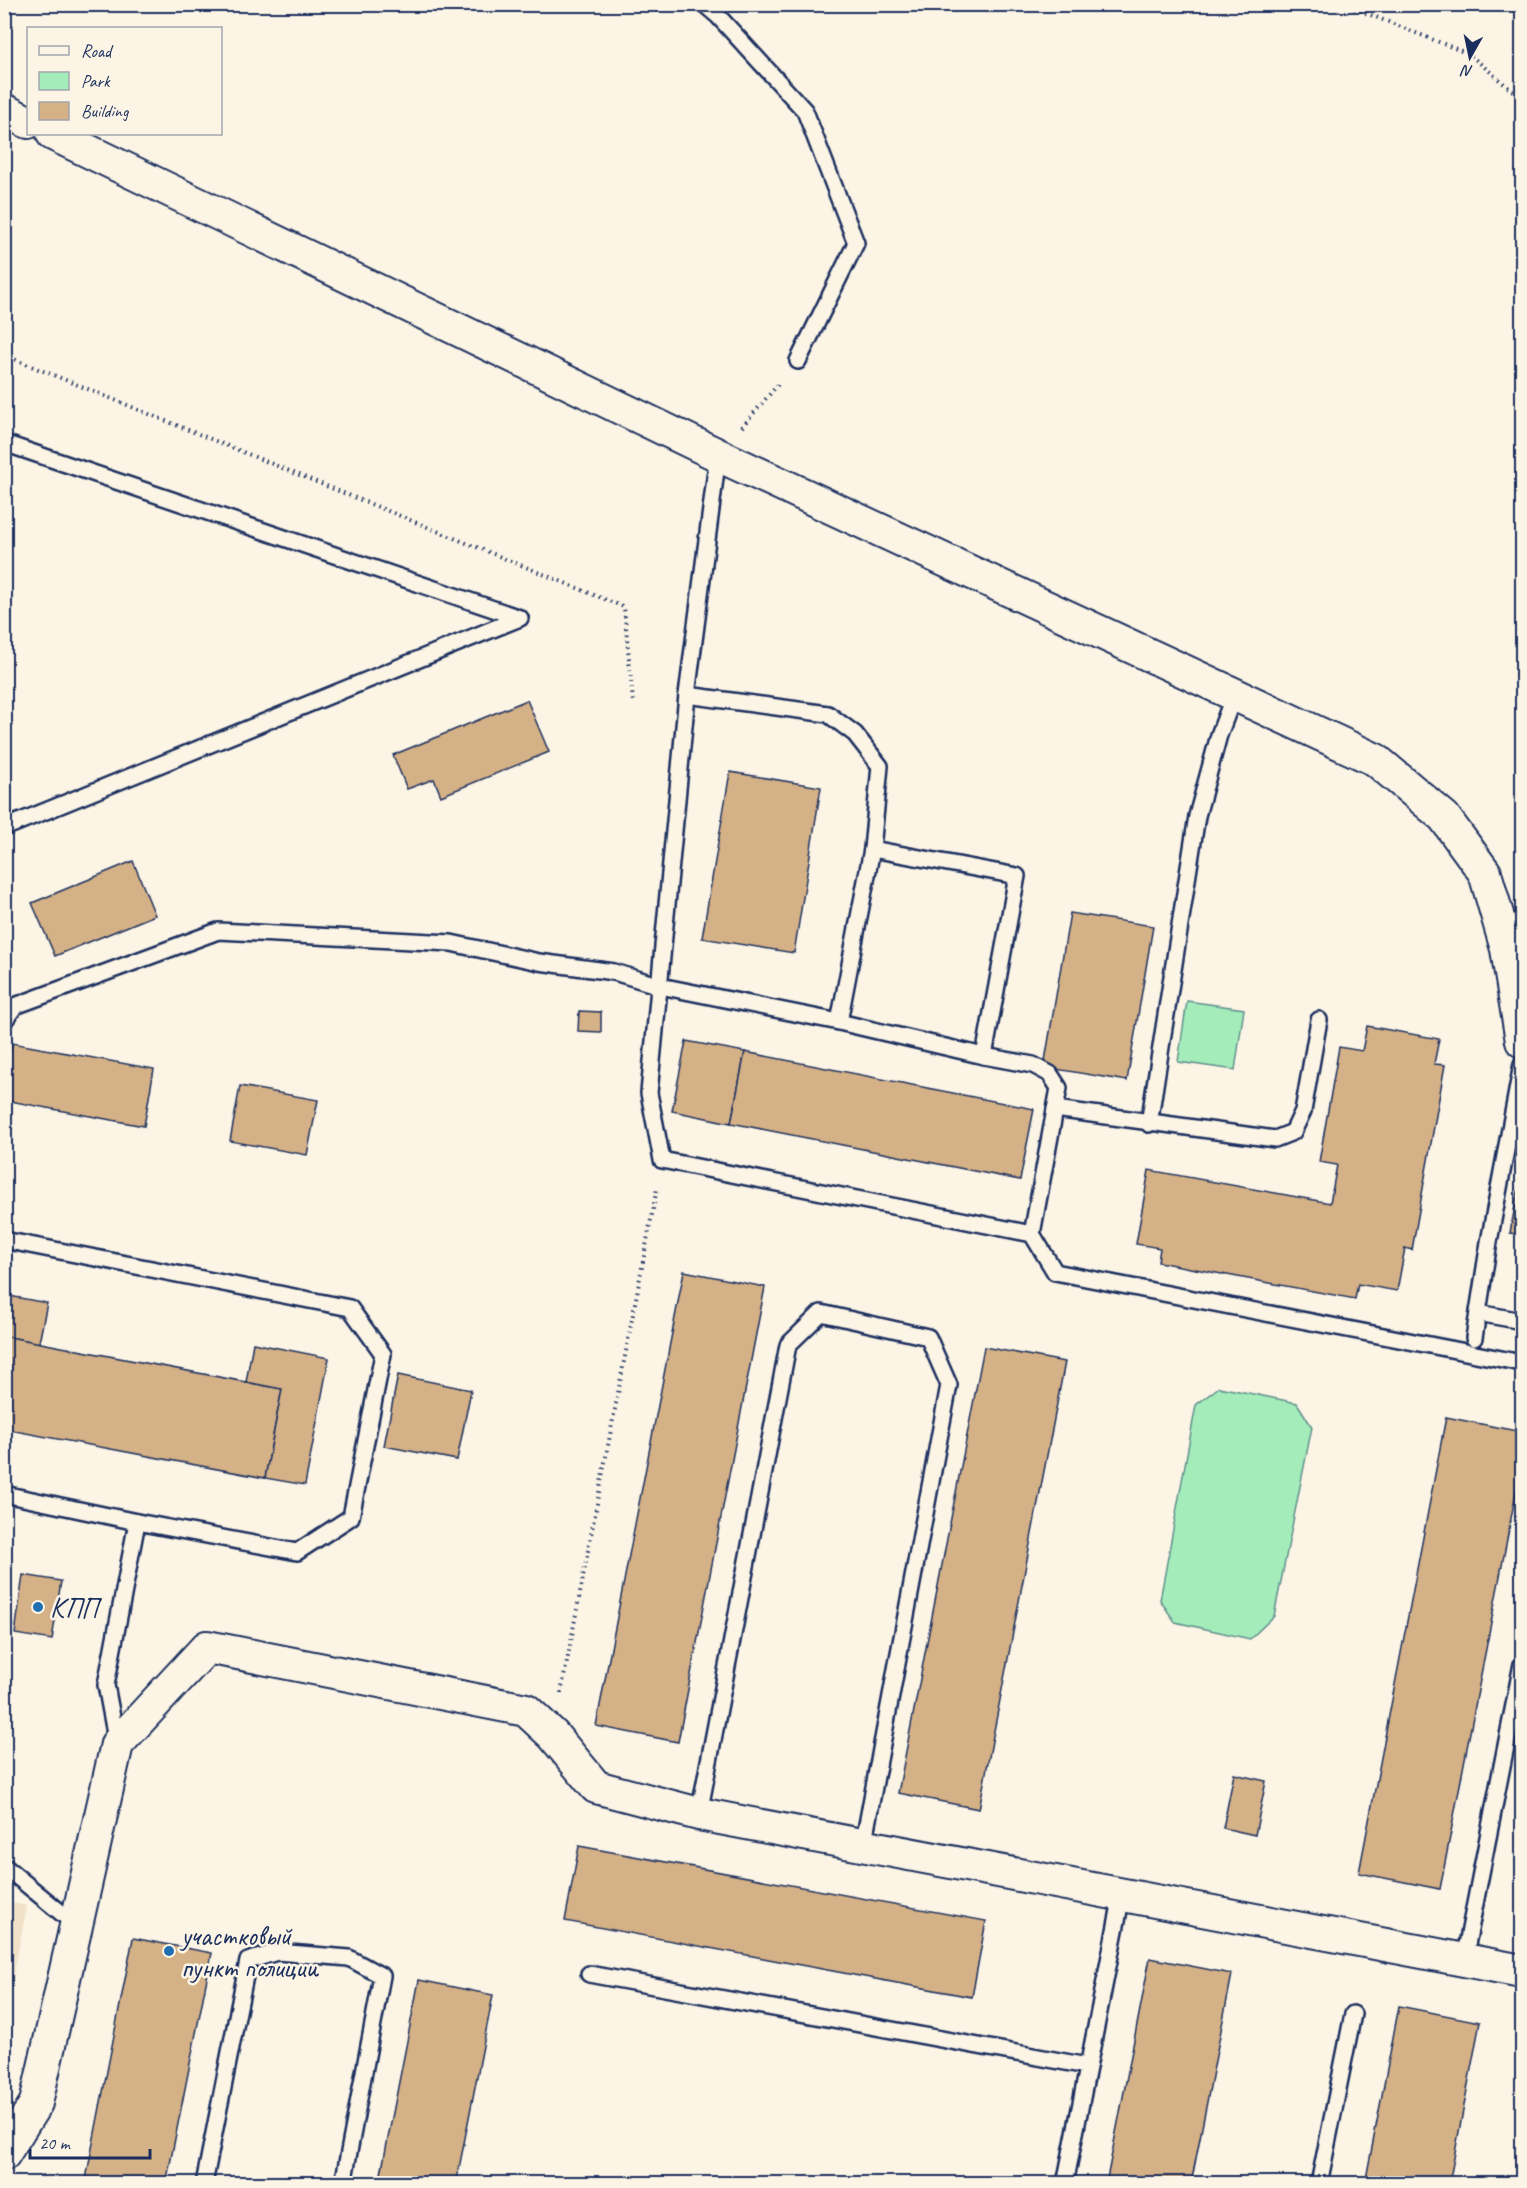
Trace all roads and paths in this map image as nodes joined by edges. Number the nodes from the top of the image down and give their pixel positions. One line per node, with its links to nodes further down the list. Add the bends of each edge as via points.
1 (704, 4): 8 (lane, via 805,111 856,243)
2 (1343, 4): 3 (path, via 1469,54)
3 (1522, 99)
4 (4, 110): 5 (street)
5 (27, 122)
6 (54, 135): 10 (street)
7 (4, 355): 13 (path, via 624,607)
8 (798, 361): 10 (path)
9 (4, 443): 14 (lane, via 520,618)
10 (718, 455): 11 (lane); 12 (street)
11 (687, 695): 15 (lane, via 828,714 855,734 880,766); 16 (lane)
12 (1234, 695): 20 (street, via 1376,760 1444,817 1485,873 1507,949); 24 (lane, via 1197,816)
13 (633, 701)
14 (4, 828)
15 (872, 849): 19 (lane); 21 (lane, via 1017,876)
16 (660, 986): 18 (lane, via 614,972 538,962 451,943 218,931 15,1006); 19 (lane); 25 (lane, via 649,1093)
17 (1319, 1020): 24 (lane, via 1303,1111 1293,1132 1275,1139)
18 (4, 1021)
19 (839, 1022): 21 (lane)
20 (1522, 1041)
21 (984, 1056): 23 (lane, via 1033,1065 1050,1074 1059,1088)
22 (1522, 1064): 28 (lane)
23 (1055, 1109): 24 (lane); 26 (lane)
24 (1149, 1124)
25 (662, 1160): 26 (lane); 35 (path)
26 (1032, 1234): 31 (lane, via 1055,1272)
27 (4, 1240): 33 (lane, via 350,1308 383,1354 351,1518 297,1552)
28 (1478, 1313): 29 (lane); 30 (lane)
29 (1522, 1322)
30 (1474, 1338)
31 (1522, 1363)
32 (4, 1494): 33 (lane)
33 (137, 1522): 36 (lane, via 106,1685)
34 (1522, 1664): 42 (lane)
35 (554, 1735): 36 (street, via 526,1710 207,1647); 37 (street, via 596,1787)
36 (117, 1744): 41 (street)
37 (699, 1814): 38 (street); 38 (lane, via 788,1345 821,1313 928,1337 949,1384)
38 (863, 1846): 40 (street)
39 (4, 1866): 41 (lane)
40 (1122, 1895): 42 (street); 46 (lane)
41 (76, 1925): 47 (street, via 36,2103)
42 (1464, 1960): 43 (street)
43 (1522, 1971)
44 (589, 1974): 46 (lane)
45 (1353, 2014): 51 (lane)
46 (1087, 2066): 50 (lane)
47 (4, 2154)
48 (204, 2184): 49 (lane, via 248,1961 277,1952 349,1958 382,1976)
49 (343, 2184)
50 (1065, 2184)
51 (1319, 2184)

